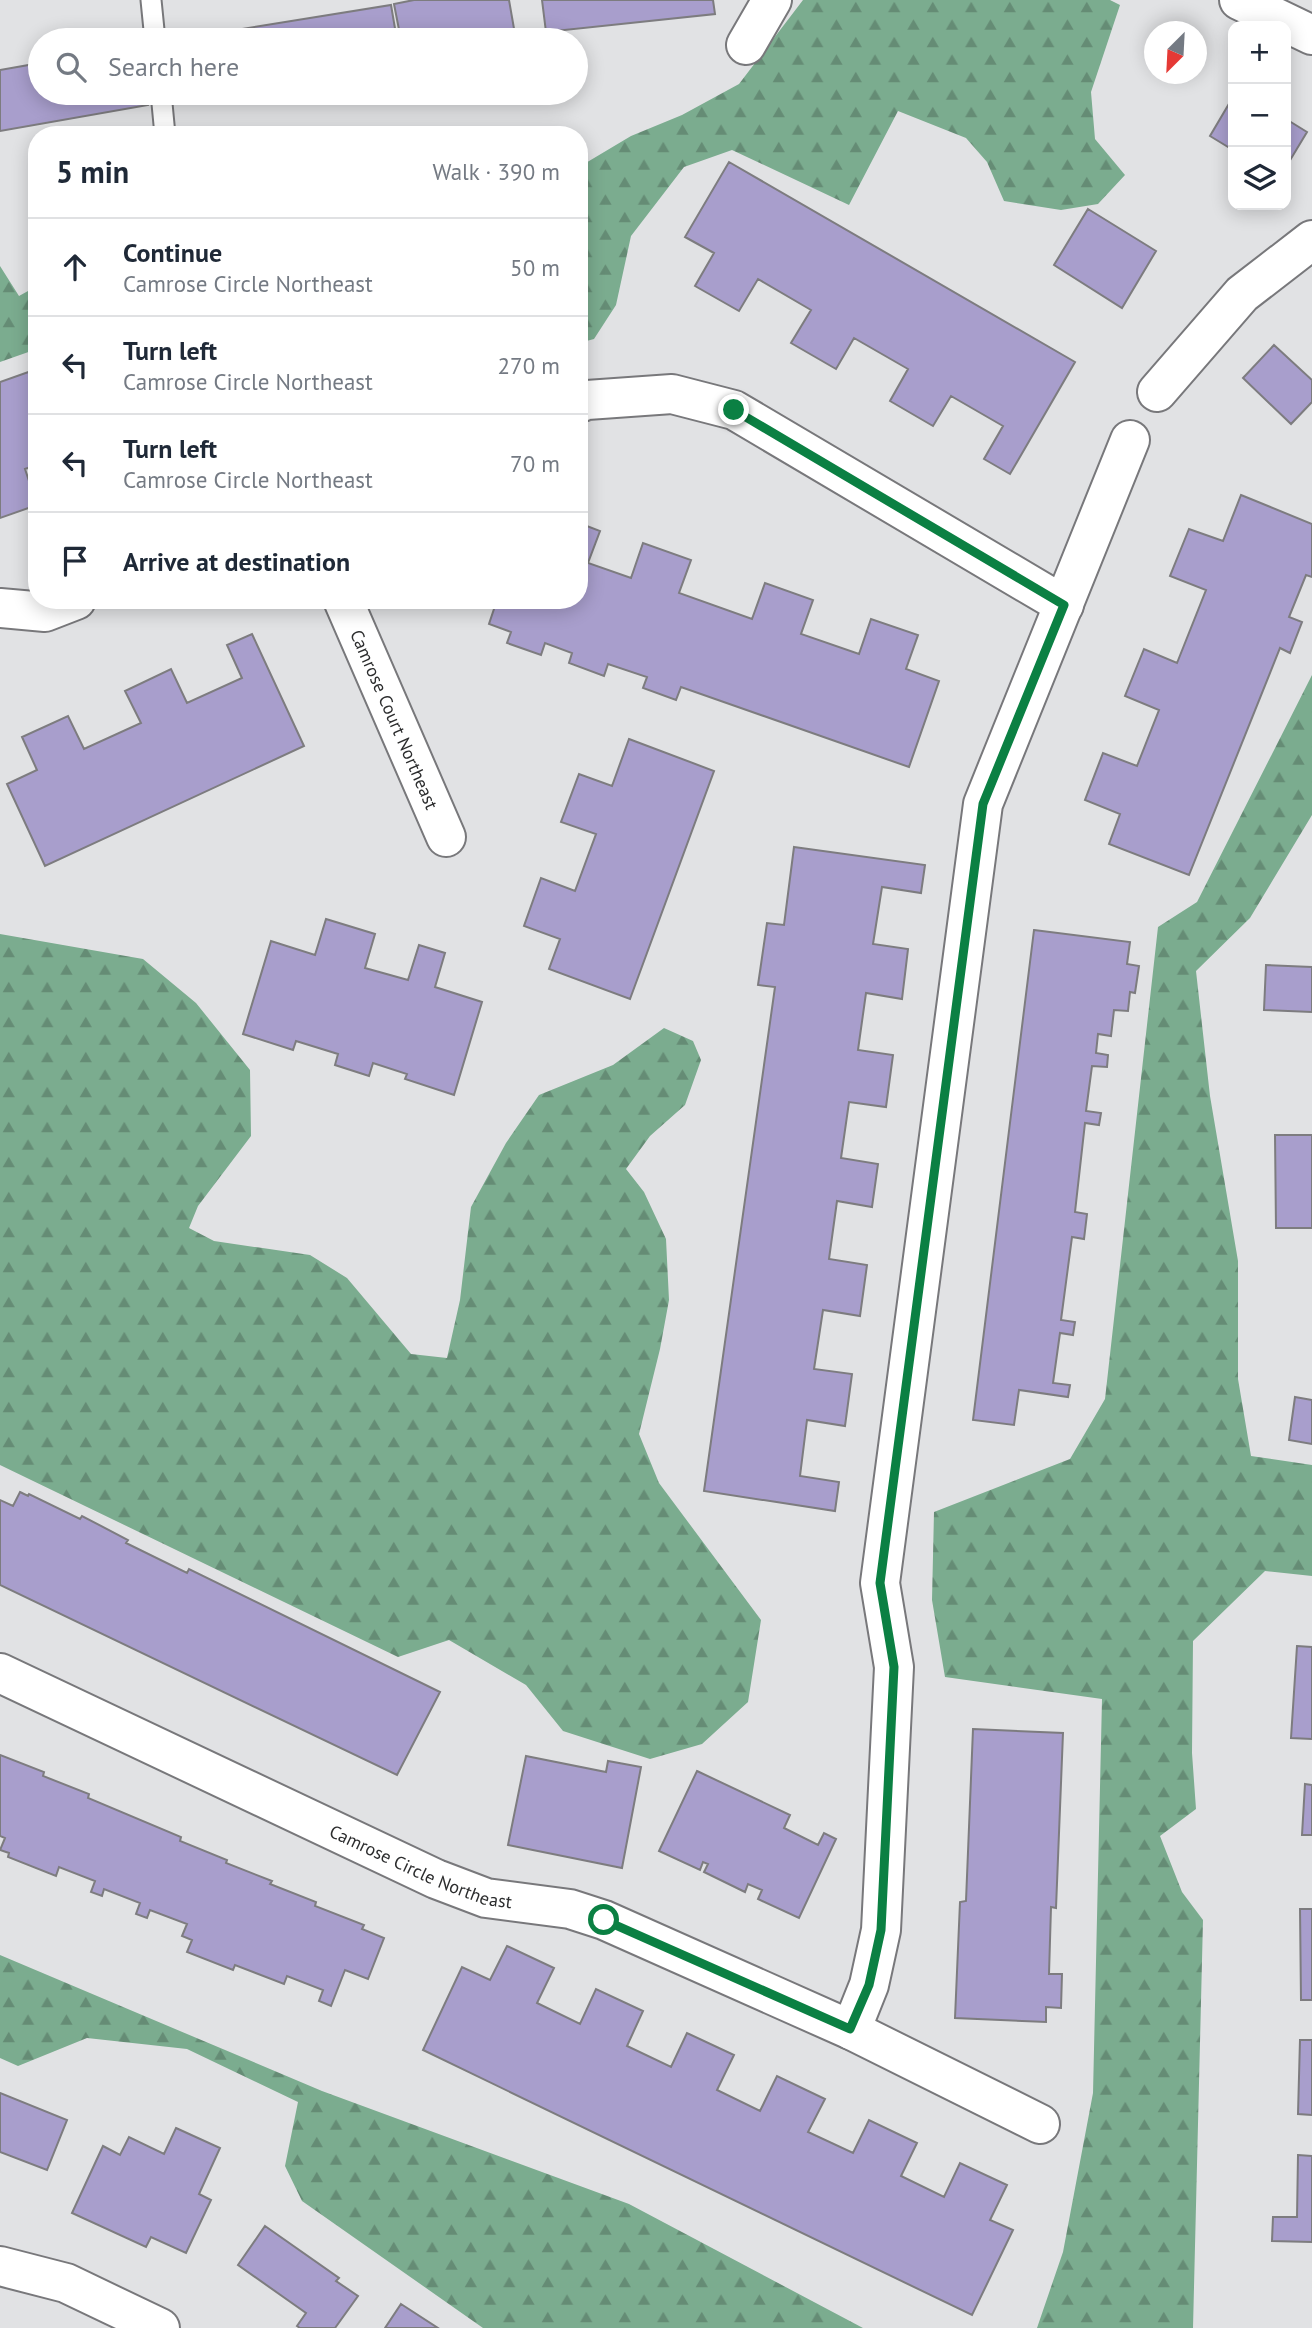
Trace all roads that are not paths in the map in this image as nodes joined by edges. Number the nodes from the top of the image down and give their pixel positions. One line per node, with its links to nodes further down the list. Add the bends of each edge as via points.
1 (151, 0): 4 (lane)
2 (772, 0): 6 (street)
3 (1239, 0): 5 (street)
4 (154, 28)
5 (1312, 35)
6 (746, 45)
7 (162, 105): 8 (lane)
8 (164, 126)
9 (1312, 240): 10 (street, via 1242,294)
10 (1157, 392)
11 (588, 400): 13 (street, via 673,394 734,410)
12 (1130, 440): 13 (street)
13 (1064, 605): 19 (street, via 983,804 880,1583 894,1667 881,1930 869,1985)
14 (0, 608): 15 (street)
15 (53, 609)
16 (347, 609): 17 (street, Camrose Court Northeast)
17 (446, 838)
18 (0, 1673): 19 (street, Camrose Circle Northeast, via 436,1879 486,1898 570,1909 604,1920)
19 (850, 2029): 20 (street, Camrose Circle Northeast)
20 (1040, 2124)
21 (0, 2266): 22 (street, via 66,2283)
22 (160, 2328)

